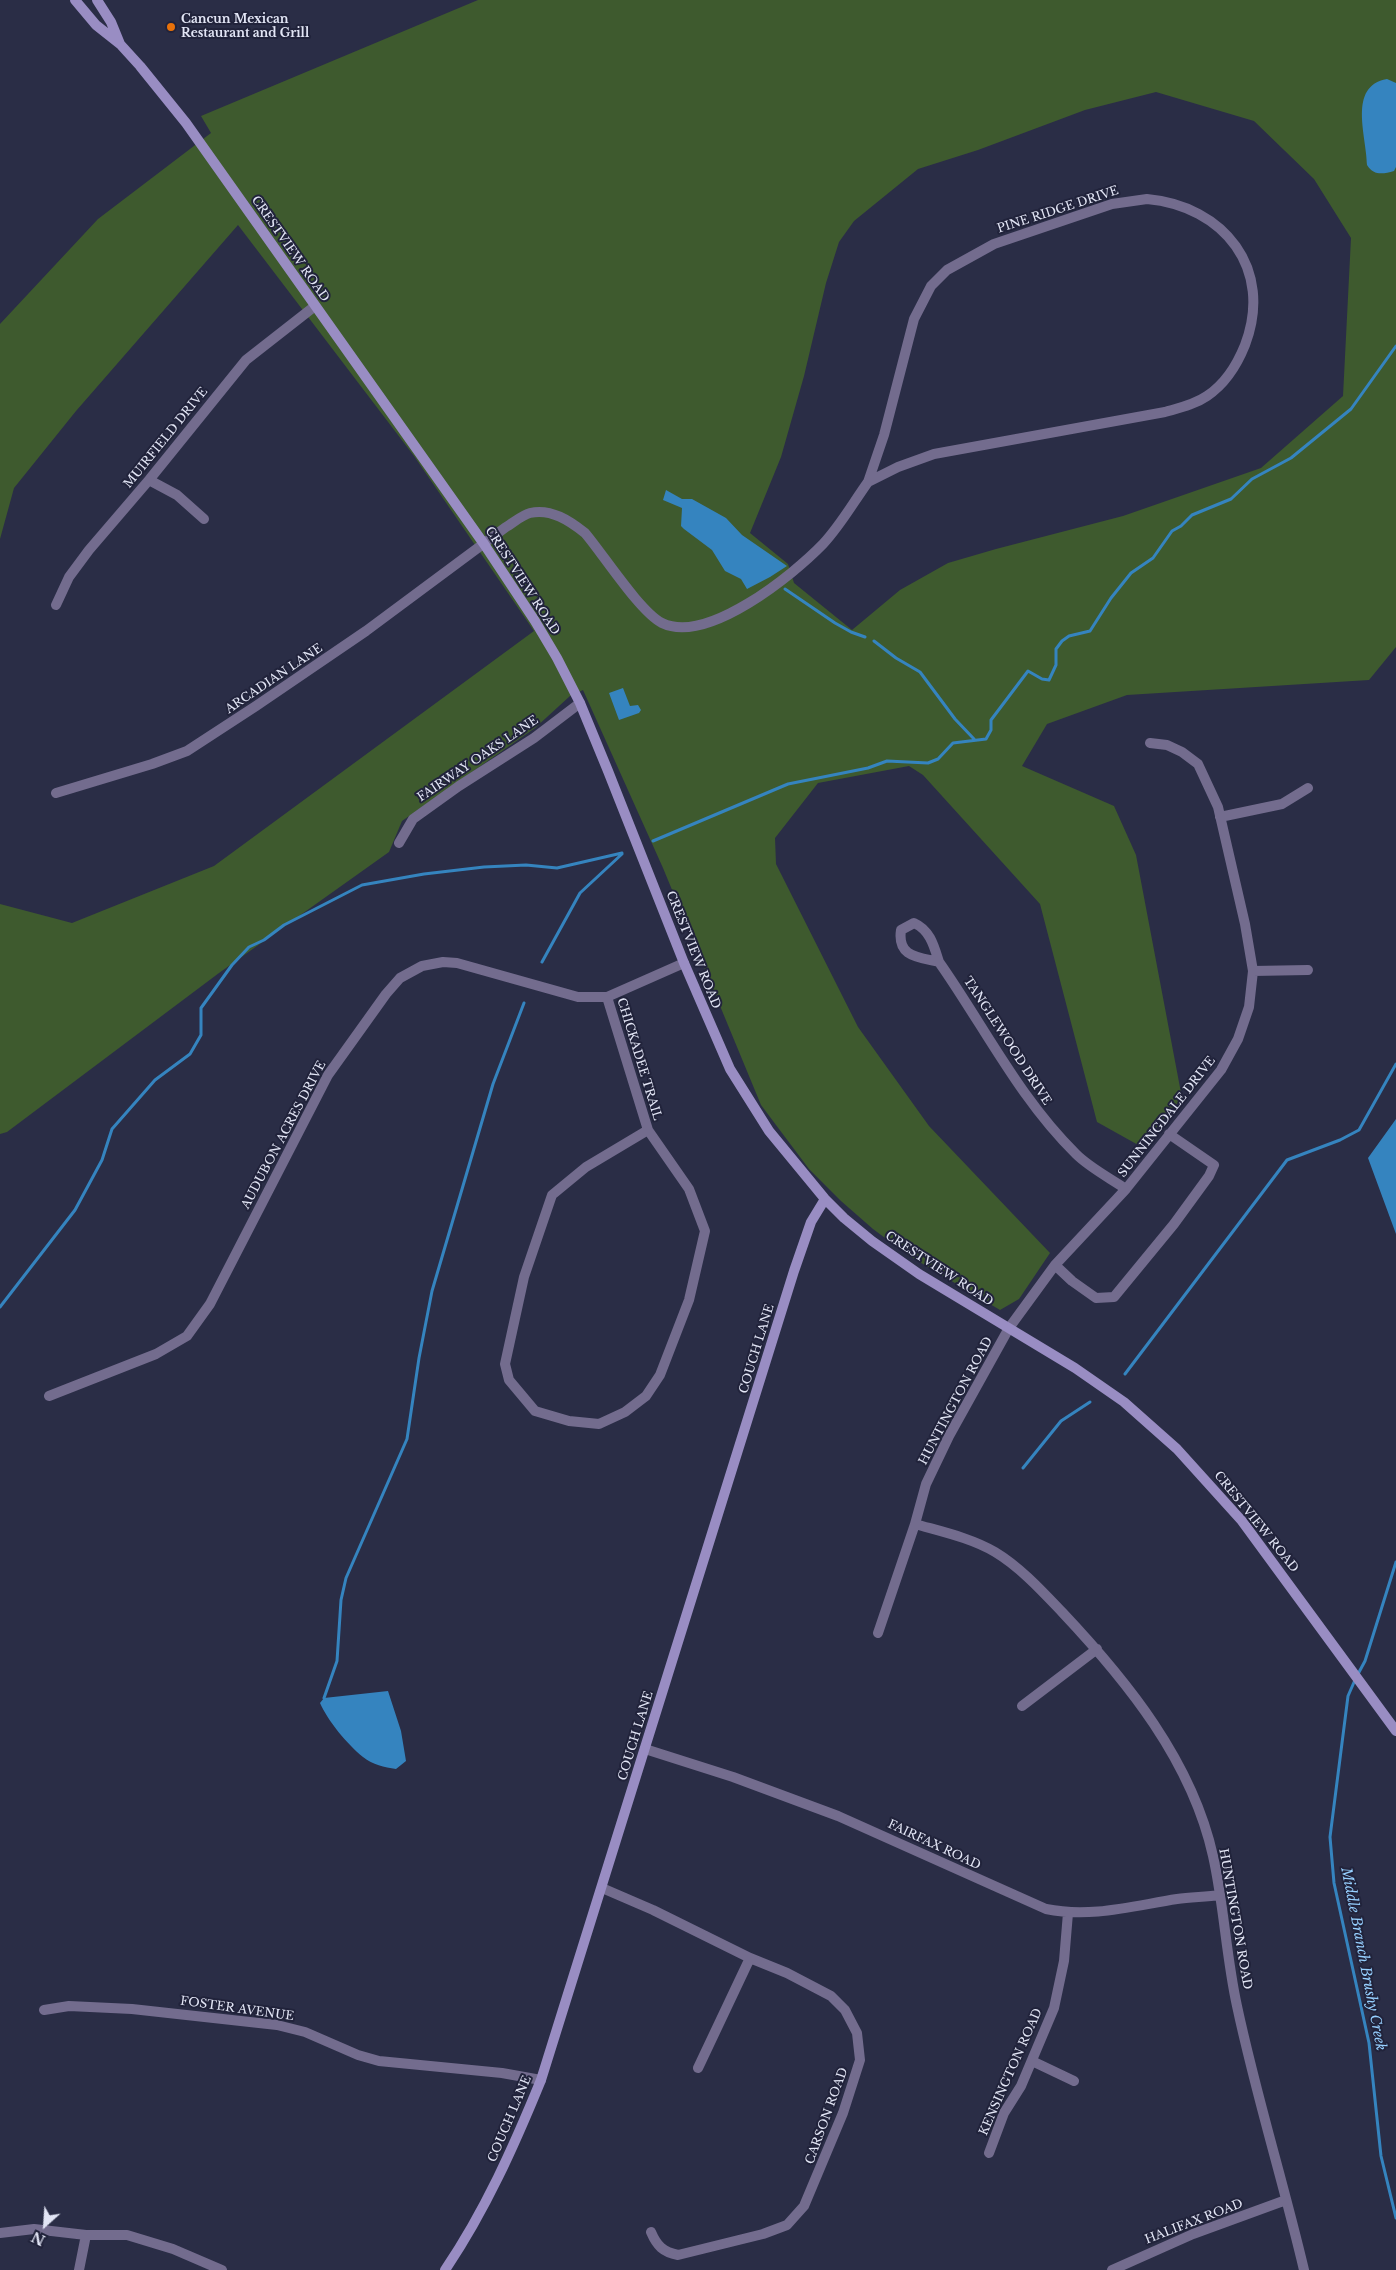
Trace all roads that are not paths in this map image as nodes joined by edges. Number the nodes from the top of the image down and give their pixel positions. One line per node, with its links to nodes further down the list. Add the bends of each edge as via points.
1 (75, 0): 3 (street, CRESTVIEW ROAD, via 96,25)
2 (97, 0): 3 (street, CRESTVIEW ROAD)
3 (120, 44): 4 (street, CRESTVIEW ROAD, via 186,122)
4 (315, 306): 5 (street, MUIRFIELD DRIVE, via 246,360); 8 (street, CRESTVIEW ROAD)
5 (149, 480): 7 (street, via 177,495); 9 (street, MUIRFIELD DRIVE, via 89,550 69,577)
6 (868, 482): 6 (street, PINE RIDGE DRIVE, via 934,454 1165,412 1207,397 1234,368 1248,337 1254,292 1246,262 1229,237 1211,220 1185,206 1147,199 1112,204 970,255 947,270 920,303); 8 (street, PINE RIDGE DRIVE, via 824,543 798,568 745,606 696,625 672,626 646,612 585,533 559,516 545,512 529,513)
7 (204, 519)
8 (484, 544): 10 (street, CRESTVIEW ROAD, via 536,621); 13 (street, ARCADIAN LANE, via 366,631 187,751)
9 (56, 605)
10 (580, 703): 15 (street, FAIRWAY OAKS LANE, via 413,820); 17 (street, CRESTVIEW ROAD)
11 (1150, 743): 14 (street, SUNNINGDALE DRIVE, via 1167,745 1198,764)
12 (1308, 788): 14 (street, via 1282,804)
13 (56, 793)
14 (1220, 817): 19 (street, SUNNINGDALE DRIVE)
15 (399, 843)
16 (939, 962): 23 (street, TANGLEWOOD DRIVE, via 1017,1084 1046,1121 1077,1156)
17 (684, 964): 20 (street, AUDUBON ACRES DRIVE); 24 (street, CRESTVIEW ROAD, via 730,1069 769,1131)
18 (1308, 970): 19 (street)
19 (1253, 971): 22 (street, SUNNINGDALE DRIVE, via 1249,1007 1238,1039 1221,1070)
20 (607, 997): 21 (street, CHICKADEE TRAIL); 27 (street, AUDUBON ACRES DRIVE, via 578,997 457,963 432,963 404,975 389,990 328,1075 210,1304 187,1336 156,1354)
21 (648, 1130): 21 (street, CHICKADEE TRAIL, via 689,1189 705,1231 689,1300 660,1375 646,1396 625,1412 599,1424 569,1421 534,1411 509,1380 505,1364 524,1278 552,1195 586,1168)
22 (1168, 1134): 23 (street, SUNNINGDALE DRIVE); 25 (street, via 1214,1165 1174,1224 1114,1297 1096,1298)
23 (1126, 1189): 25 (street, SUNNINGDALE DRIVE)
24 (825, 1199): 26 (street, CRESTVIEW ROAD, via 872,1241 919,1274); 33 (street, COUCH LANE, via 811,1222 794,1271)
25 (1055, 1265): 26 (street, SUNNINGDALE DRIVE)
26 (1009, 1328): 28 (street, HUNTINGTON ROAD, via 926,1484); 32 (street, CRESTVIEW ROAD, via 1124,1402 1178,1449 1242,1521)
27 (49, 1396)
28 (916, 1524): 29 (street); 30 (street, HUNTINGTON ROAD, via 979,1543 998,1554 1035,1584)
29 (878, 1633)
30 (1097, 1649): 31 (street); 35 (street, HUNTINGTON ROAD, via 1147,1713 1177,1762 1206,1832)
31 (1022, 1706)
32 (1396, 1731)
33 (646, 1749): 34 (street, COUCH LANE); 36 (street, FAIRFAX ROAD, via 793,1798 875,1831 1046,1909)
34 (602, 1888): 37 (street, CARSON ROAD); 41 (street, COUCH LANE)
35 (1220, 1895): 36 (street, FAIRFAX ROAD, via 1118,1910); 44 (street, HUNTINGTON ROAD, via 1236,2004)
36 (1068, 1913): 39 (street, KENSINGTON ROAD, via 1064,1961 1054,2008)
37 (750, 1958): 40 (street); 45 (street, CARSON ROAD, via 831,1996 845,2010 857,2033 860,2060 843,2113 804,2206 786,2225 764,2234 678,2255 667,2253 656,2244)
38 (44, 2010): 41 (street, FOSTER AVENUE, via 69,2006 132,2009 268,2024 305,2032 379,2061)
39 (1032, 2061): 42 (street); 43 (street, KENSINGTON ROAD, via 1004,2113)
40 (698, 2068)
41 (541, 2080): 51 (street, COUCH LANE, via 512,2150 473,2226)
42 (1074, 2081)
43 (990, 2152)
44 (1286, 2200): 52 (street, HALIFAX ROAD, via 1193,2234); 53 (street, HUNTINGTON ROAD)
45 (651, 2232)
46 (0, 2233): 47 (street, via 34,2229)
47 (86, 2235): 48 (street, via 127,2235 173,2249); 49 (street)
48 (204, 2267): 50 (street)
49 (79, 2270)
50 (222, 2270)
51 (445, 2270)
52 (1112, 2270)
53 (1304, 2270)

